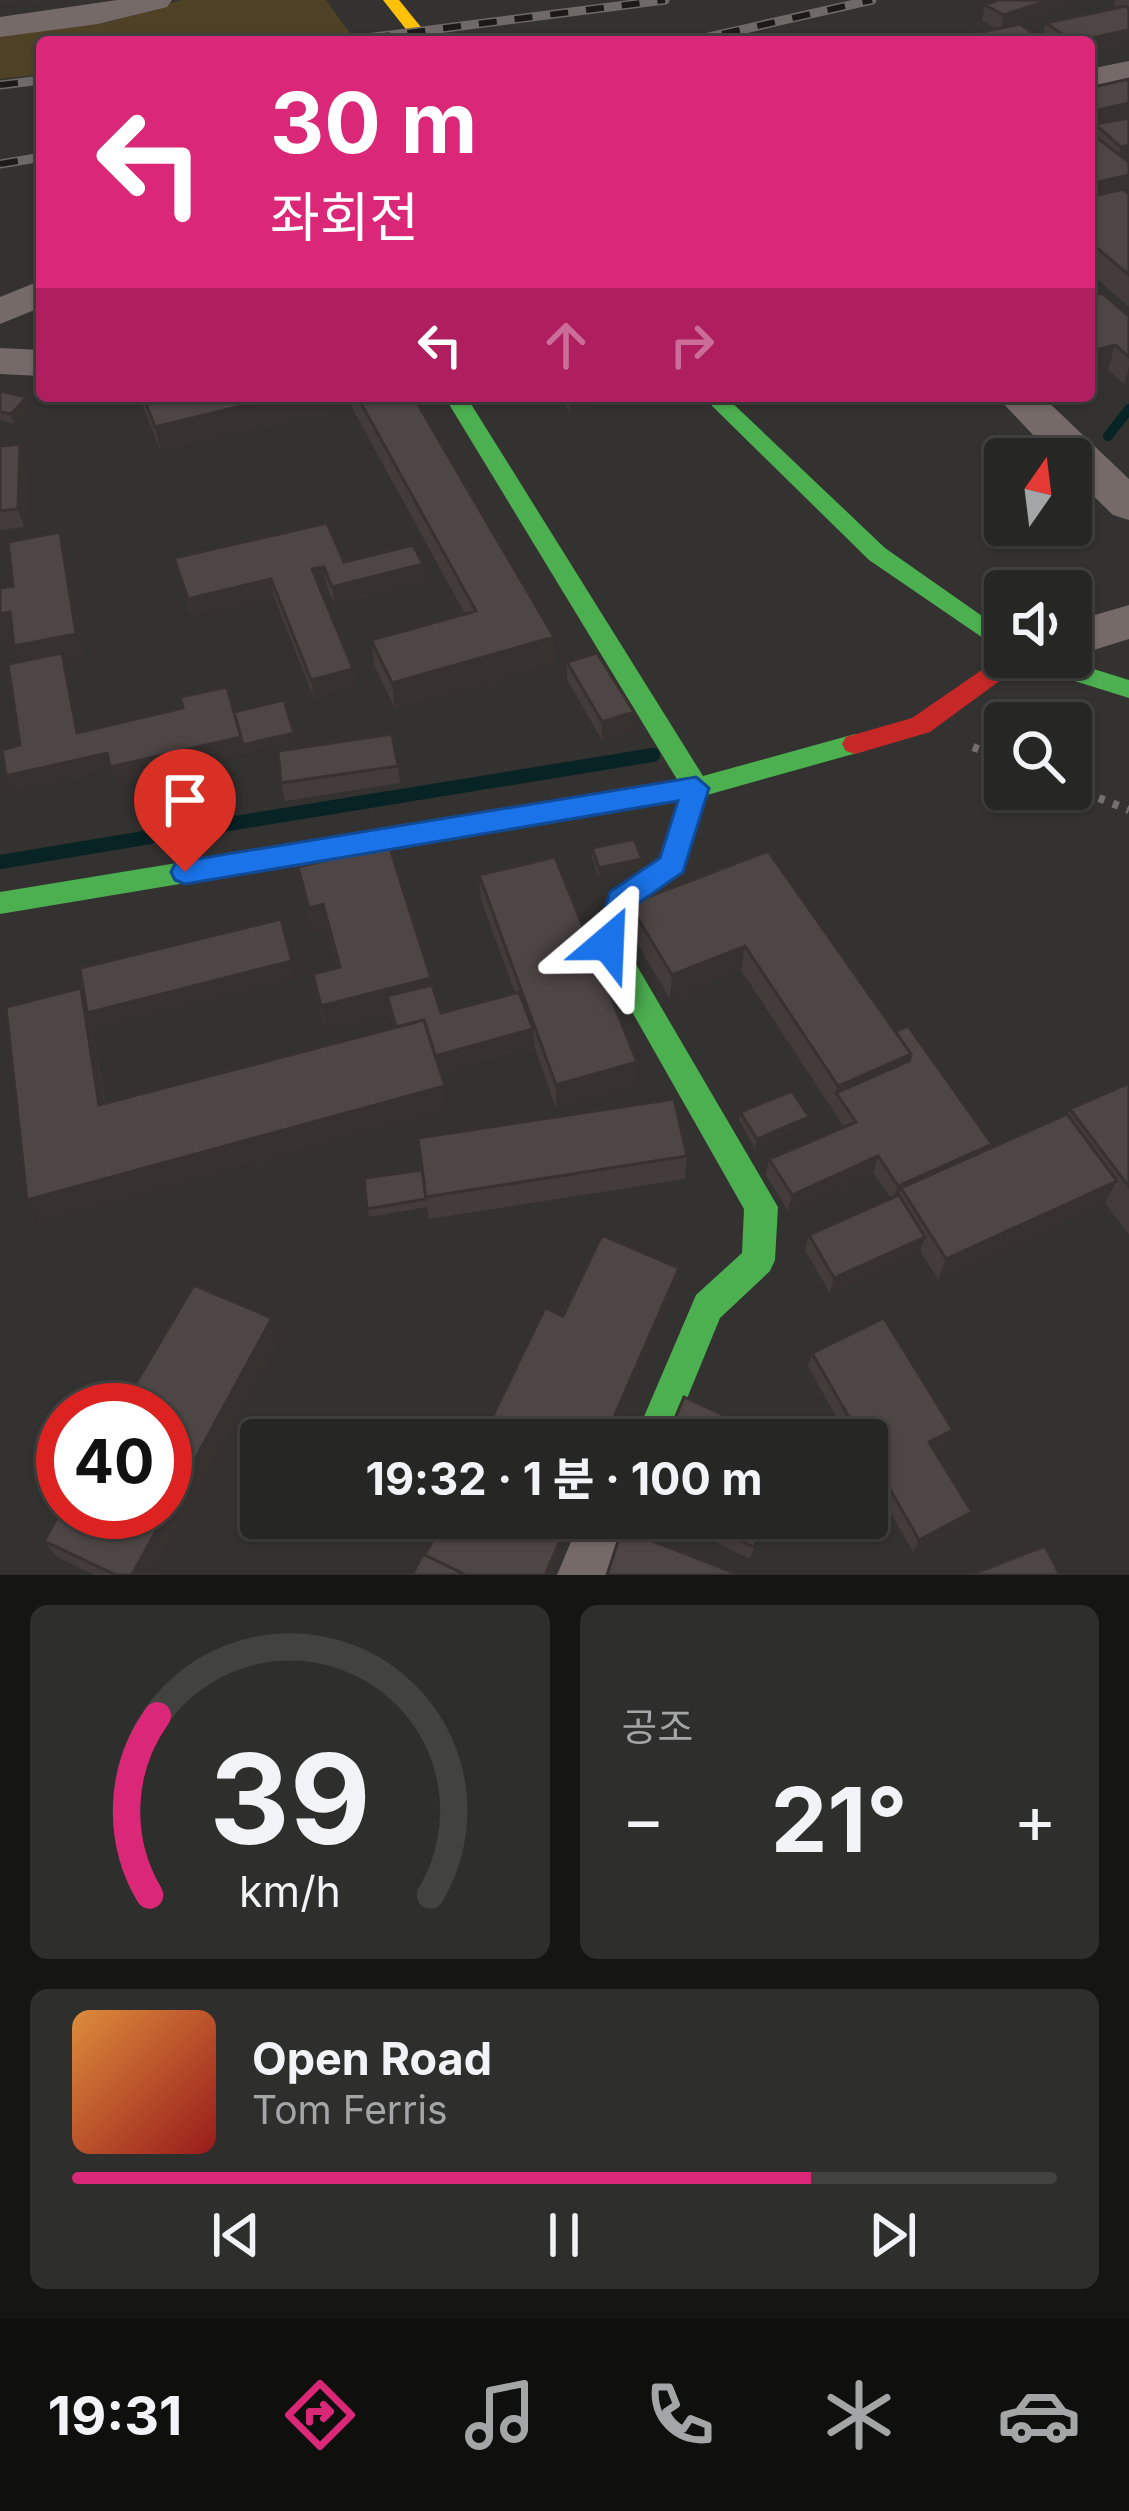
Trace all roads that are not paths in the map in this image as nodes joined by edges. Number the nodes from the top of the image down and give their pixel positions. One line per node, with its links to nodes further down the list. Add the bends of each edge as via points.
1 (156, 0): 3 (street)
2 (392, 0): 4 (main road)
3 (0, 27)
4 (420, 36)
5 (1129, 71): 6 (street)
6 (1095, 78)
7 (36, 295): 8 (street)
8 (0, 312)
9 (0, 361): 10 (street)
10 (36, 363)
11 (458, 402): 21 (main road)
12 (719, 402): 16 (main road, via 878,554)
13 (1023, 402): 14 (street)
14 (1129, 505)
15 (1129, 622): 17 (street)
16 (984, 629)
17 (1092, 633)
18 (991, 678): 21 (main road, via 921,725)
19 (1092, 678): 20 (main road)
20 (1129, 689)
21 (696, 788): 22 (main road); 23 (main road, via 673,864 620,900 608,943 761,1207 758,1259 708,1307)
22 (0, 903)
23 (661, 1419)
24 (610, 1539): 25 (street)
25 (595, 1575)

